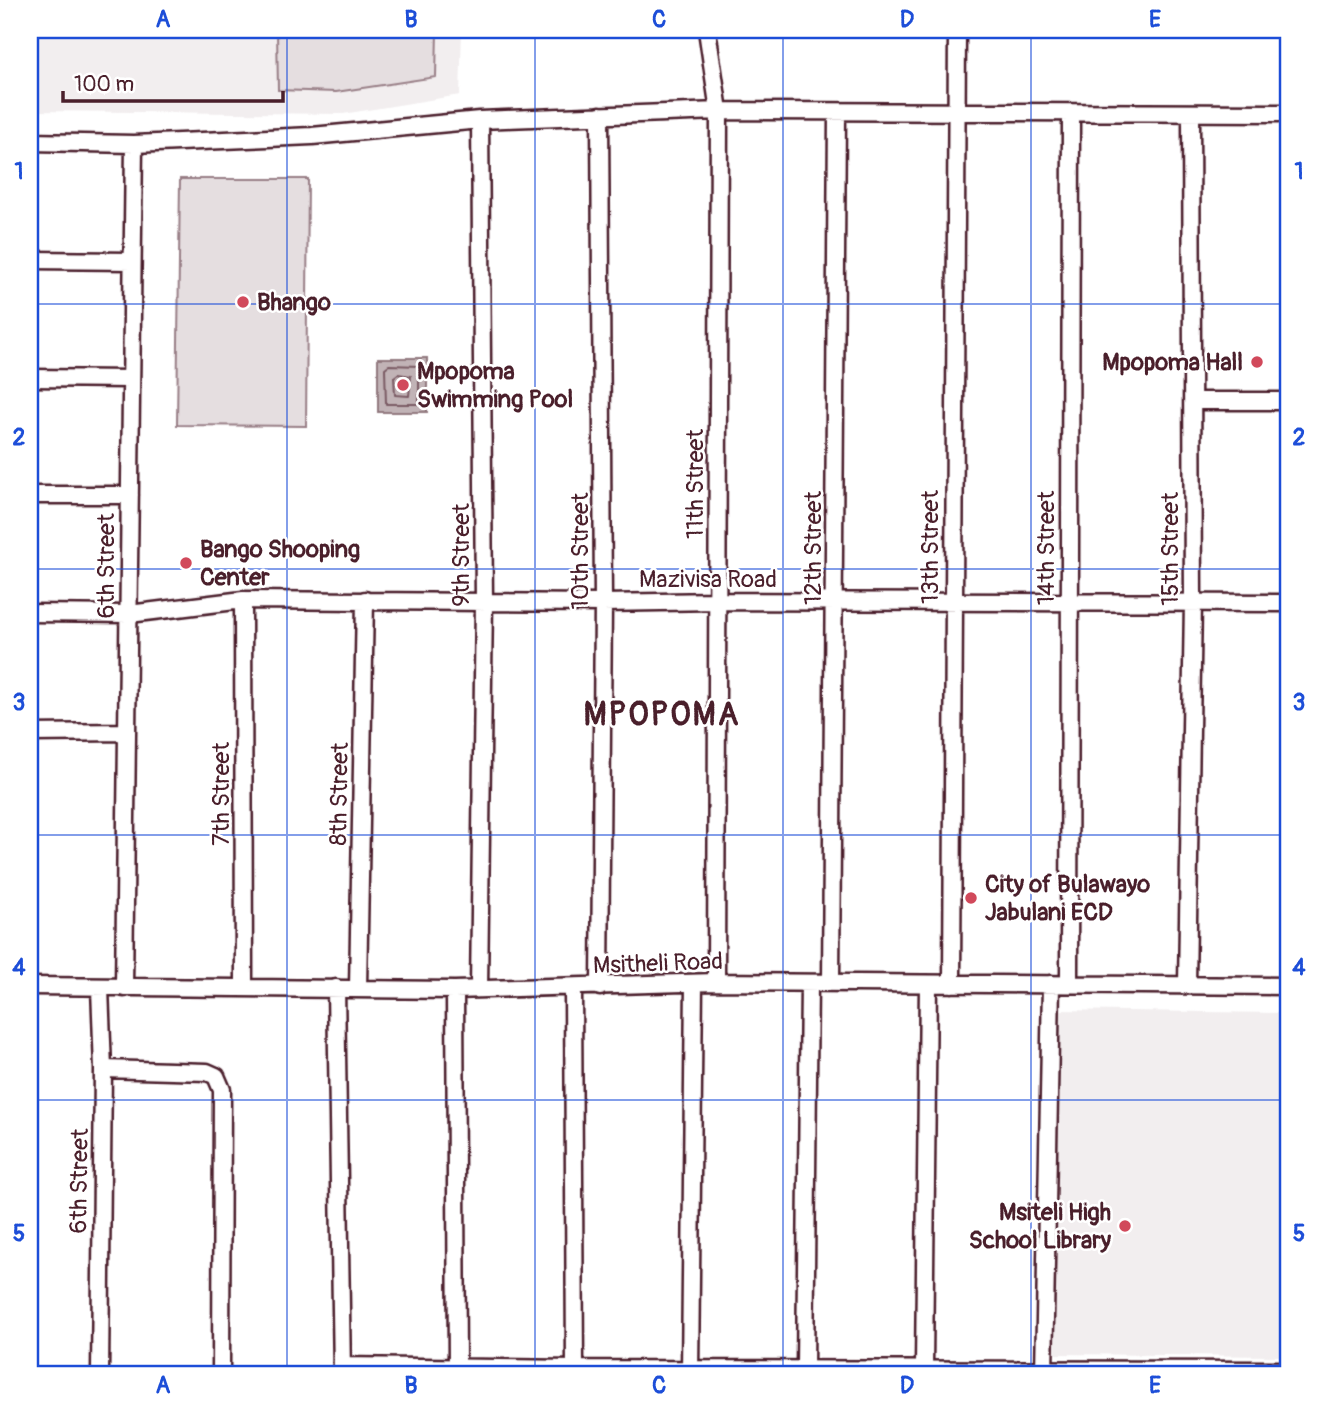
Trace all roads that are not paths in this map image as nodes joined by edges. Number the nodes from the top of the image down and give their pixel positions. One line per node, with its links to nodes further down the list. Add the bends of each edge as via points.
1 (707, 30): 3 (street, 11th Street)
2 (957, 30): 4 (street, 13th Street)
3 (719, 111): 5 (street); 9 (street); 24 (street, 11th Street)
4 (954, 111): 5 (street); 6 (street); 27 (street, 13th Street)
5 (837, 113): 25 (street, 12th Street)
6 (1071, 113): 8 (street); 29 (street, 14th Street)
7 (1288, 113): 8 (street)
8 (1191, 114): 17 (street, 15th Street)
9 (600, 116): 10 (street); 28 (street, 10th Street)
10 (480, 120): 12 (street); 23 (street, 9th Street)
11 (30, 142): 12 (street)
12 (134, 144): 14 (street, 6th Street)
13 (30, 260): 14 (street)
14 (132, 261): 16 (street, 6th Street)
15 (30, 378): 16 (street)
16 (131, 379): 20 (street, 6th Street)
17 (1193, 401): 18 (street); 26 (street, 15th Street)
18 (1288, 401)
19 (30, 495): 20 (street)
20 (130, 495): 32 (street, 6th Street)
21 (243, 600): 22 (street, Mazivisa Road); 32 (street, Mazivisa Road); 46 (street, 7th Street)
22 (365, 600): 23 (street, Mazivisa Road); 51 (street, 8th Street)
23 (484, 601): 28 (street, Mazivisa Road); 53 (street, 9th Street)
24 (718, 601): 25 (street, Mazivisa Road); 28 (street, Mazivisa Road); 35 (street, 11th Street)
25 (835, 601): 27 (street, Mazivisa Road); 38 (street, 12th Street)
26 (1193, 601): 29 (street, Mazivisa Road); 30 (street, Mazivisa Road); 43 (street, 15th Street)
27 (953, 602): 29 (street, Mazivisa Road); 40 (street, 13th Street)
28 (603, 603): 47 (street, 10th Street)
29 (1069, 603): 42 (street, 14th Street)
30 (1288, 603)
31 (30, 613): 32 (street, Mazivisa Road)
32 (129, 614): 33 (street, 6th Street)
33 (127, 732): 34 (street); 49 (street, 6th Street)
34 (30, 733)
35 (716, 982): 36 (street, Msitheli Road); 37 (street, Msitheli Road)
36 (694, 983): 47 (street, Msitheli Road); 62 (street)
37 (809, 983): 38 (street, Msitheli Road); 59 (street)
38 (831, 983): 39 (street, Msitheli Road)
39 (928, 984): 40 (street, Msitheli Road); 60 (street)
40 (952, 984): 41 (street, Msitheli Road)
41 (1051, 984): 42 (street, Msitheli Road); 63 (street)
42 (1069, 984): 43 (street, Msitheli Road)
43 (1187, 985): 45 (street, Msitheli Road)
44 (30, 986): 48 (street, Msitheli Road)
45 (1288, 986)
46 (244, 987): 49 (street, Msitheli Road); 50 (street, Msitheli Road)
47 (600, 987): 52 (street, Msitheli Road)
48 (100, 988): 49 (street, Msitheli Road); 55 (street, 6th Street)
49 (124, 988)
50 (336, 988): 51 (street, Msitheli Road); 58 (street)
51 (358, 988): 54 (street, Msitheli Road)
52 (573, 988): 53 (street, Msitheli Road); 57 (street)
53 (479, 989): 54 (street, Msitheli Road)
54 (454, 990): 56 (street)
55 (103, 1069): 64 (street, 6th Street); 65 (street, via 207,1072 216,1076 222,1090)
56 (457, 1367): 57 (street); 58 (street)
57 (575, 1369): 62 (street)
58 (342, 1370)
59 (795, 1370): 60 (street); 62 (street)
60 (933, 1370): 63 (street)
61 (1288, 1370): 63 (street)
62 (690, 1372)
63 (1044, 1372)
64 (100, 1374)
65 (221, 1374)

